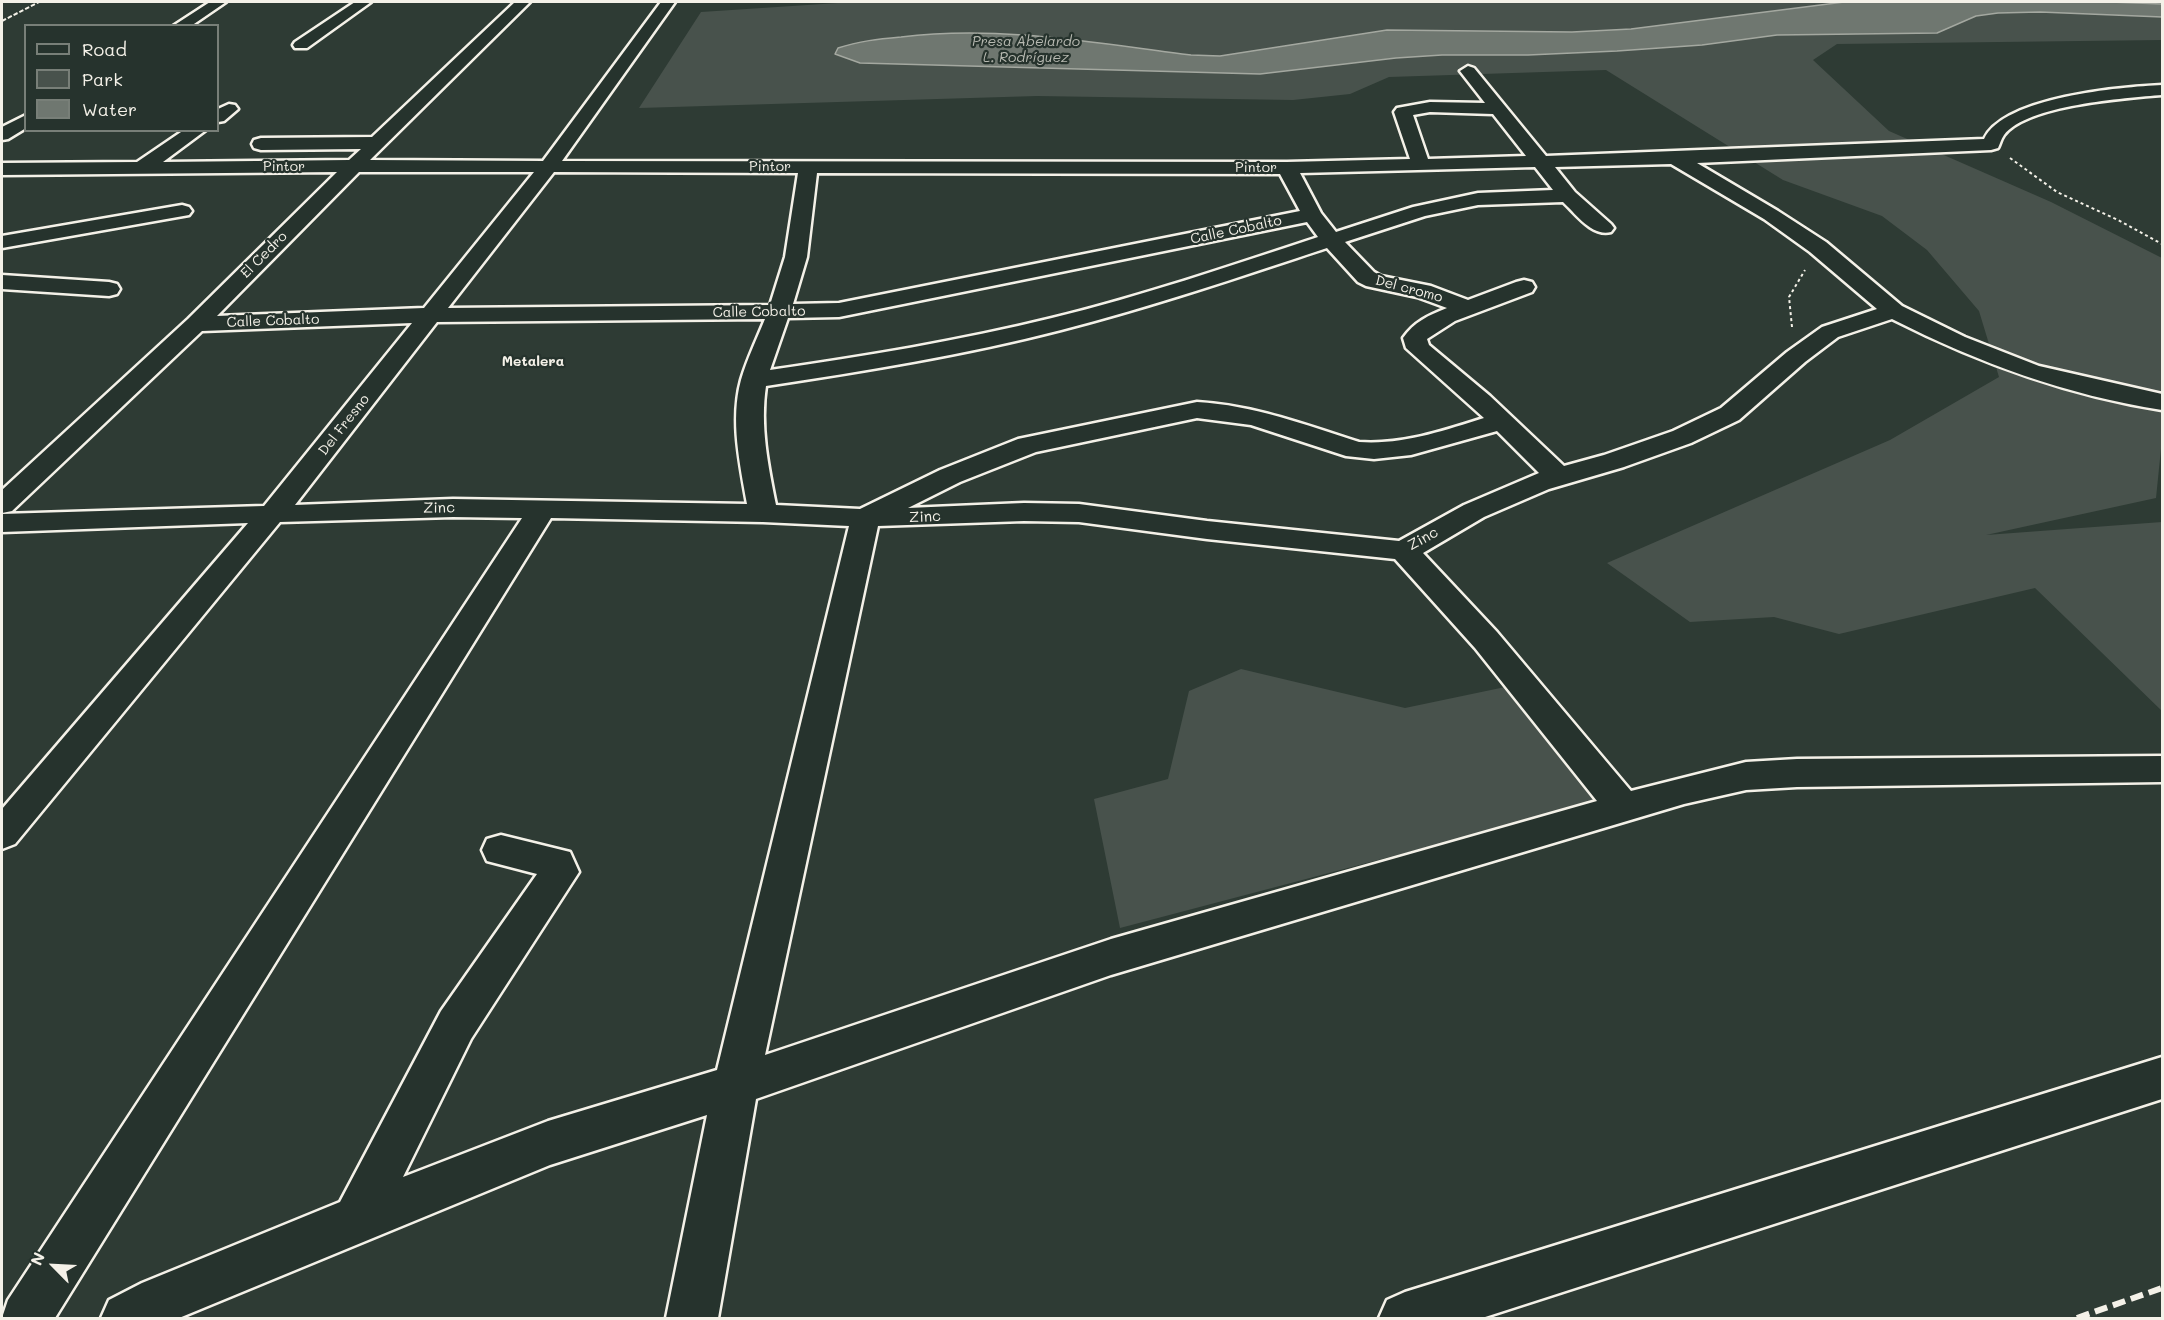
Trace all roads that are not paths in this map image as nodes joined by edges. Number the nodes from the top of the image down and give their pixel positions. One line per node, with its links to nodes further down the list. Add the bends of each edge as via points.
1 (219, 2): 5 (street)
2 (364, 2): 6 (street)
3 (523, 2): 13 (street, El Cedro)
4 (668, 2): 19 (street, Del Fresno)
5 (183, 24)
6 (301, 45)
7 (1468, 71): 9 (street)
8 (2163, 90): 15 (street, Pintor, via 2042,108 2005,124 1991,144)
9 (1498, 109): 16 (street); 17 (street, via 1430,107 1403,112)
10 (24, 121): 12 (street)
11 (194, 132): 21 (street)
12 (2, 135)
13 (376, 143): 14 (street); 18 (street, El Cedro)
14 (261, 144)
15 (1675, 158): 16 (street, Pintor); 34 (street, via 1818,248)
16 (1538, 161): 17 (street, Pintor); 24 (street)
17 (1421, 165): 22 (street, Pintor)
18 (352, 166): 19 (street, Pintor); 21 (street, Pintor); 37 (street, El Cedro)
19 (549, 166): 20 (street, Pintor); 36 (street, Del Fresno)
20 (808, 167): 22 (street, Pintor); 35 (street, via 796,257)
21 (141, 168): 23 (street, Pintor)
22 (1287, 168): 26 (street, Del cromo)
23 (2, 170)
24 (1568, 196): 27 (street); 28 (street, via 1464,200)
25 (182, 211): 29 (street)
26 (1312, 215): 28 (street, Del cromo); 35 (street, Calle Cobalto, via 860,307)
27 (1604, 228)
28 (1332, 241): 33 (street, Del cromo, via 1374,281 1423,291); 38 (street, via 1054,325 890,360)
29 (2, 242)
30 (2, 282): 32 (street)
31 (1524, 287): 33 (street)
32 (109, 289)
33 (1468, 308): 40 (street, Del cromo, via 1435,321 1415,338 1418,348)
34 (1894, 311): 39 (street, via 1956,342 2030,371); 41 (street, Zinc, via 1830,332 1730,414 1682,437)
35 (779, 312): 36 (street, Calle Cobalto); 38 (street)
36 (430, 315): 37 (street, Calle Cobalto); 44 (street, Del Fresno)
37 (196, 324): 42 (street, El Cedro)
38 (754, 380): 45 (street, via 749,411)
39 (2163, 402)
40 (1502, 422): 41 (street, Del cromo); 46 (street, via 1374,453 1243,416 1197,410 1028,445 950,476)
41 (1558, 476): 48 (street, Zinc, via 1474,511)
42 (2, 505)
43 (542, 509): 44 (street, Zinc); 45 (street, Zinc); 56 (street)
44 (273, 513): 47 (street, Zinc); 51 (street, Del Fresno)
45 (764, 513): 46 (street, Zinc)
46 (865, 518): 48 (street, Zinc, via 1079,513); 54 (street)
47 (2, 523)
48 (1404, 551): 50 (street, via 1486,640)
49 (2163, 769): 50 (street, via 1746,776)
50 (1624, 807): 54 (street, via 1111,957)
51 (2, 834)
52 (501, 849): 55 (street, via 556,863 560,872 456,1025)
53 (2163, 1078): 59 (street)
54 (736, 1085): 55 (street, via 548,1143); 58 (street)
55 (357, 1219): 57 (street)
56 (26, 1318)
57 (127, 1318)
58 (692, 1318)
59 (1405, 1318)

